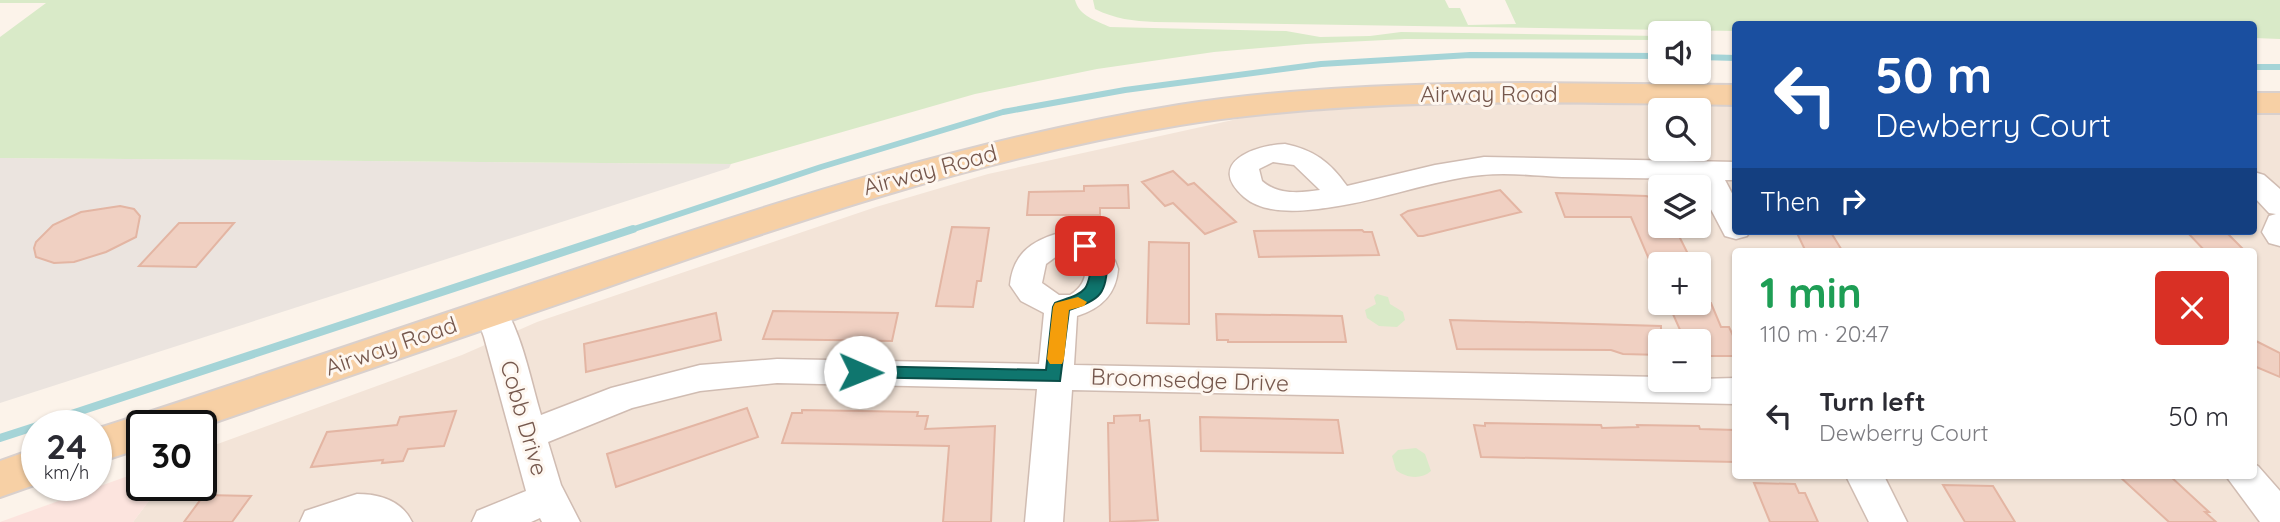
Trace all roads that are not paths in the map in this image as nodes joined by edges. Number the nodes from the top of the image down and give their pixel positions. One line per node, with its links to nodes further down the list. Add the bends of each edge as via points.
1 (1732, 95): 15 (main road, Airway Road, via 1428,93 1181,115 1017,147 901,177 769,217)
2 (2257, 103): 3 (main road)
3 (2280, 103)
4 (1706, 170): 5 (street); 9 (street, via 1485,166 1422,175); 11 (street)
5 (1732, 171)
6 (2257, 180): 7 (street)
7 (2280, 180)
8 (2257, 183): 10 (street)
9 (1339, 197)
10 (2280, 205)
11 (1732, 220)
12 (2280, 223): 13 (street)
13 (2280, 236)
14 (1061, 307): 16 (street)
15 (491, 313): 18 (main road, Airway Road); 19 (street, Cobb Drive)
16 (1054, 376): 17 (street, Broomsedge Drive); 19 (street, Broomsedge Drive, via 777,371 700,377 624,397); 29 (street)
17 (1732, 391)
18 (202, 410)
19 (528, 435): 24 (street, Cobb Drive, via 542,485)
20 (21, 472): 21 (main road)
21 (0, 479)
22 (1866, 479): 30 (street)
23 (2247, 479): 25 (street)
24 (555, 510): 28 (street)
25 (2280, 519)
26 (319, 522): 27 (street, via 362,509)
27 (393, 522)
28 (491, 522)
29 (1044, 522)
30 (1888, 522)

